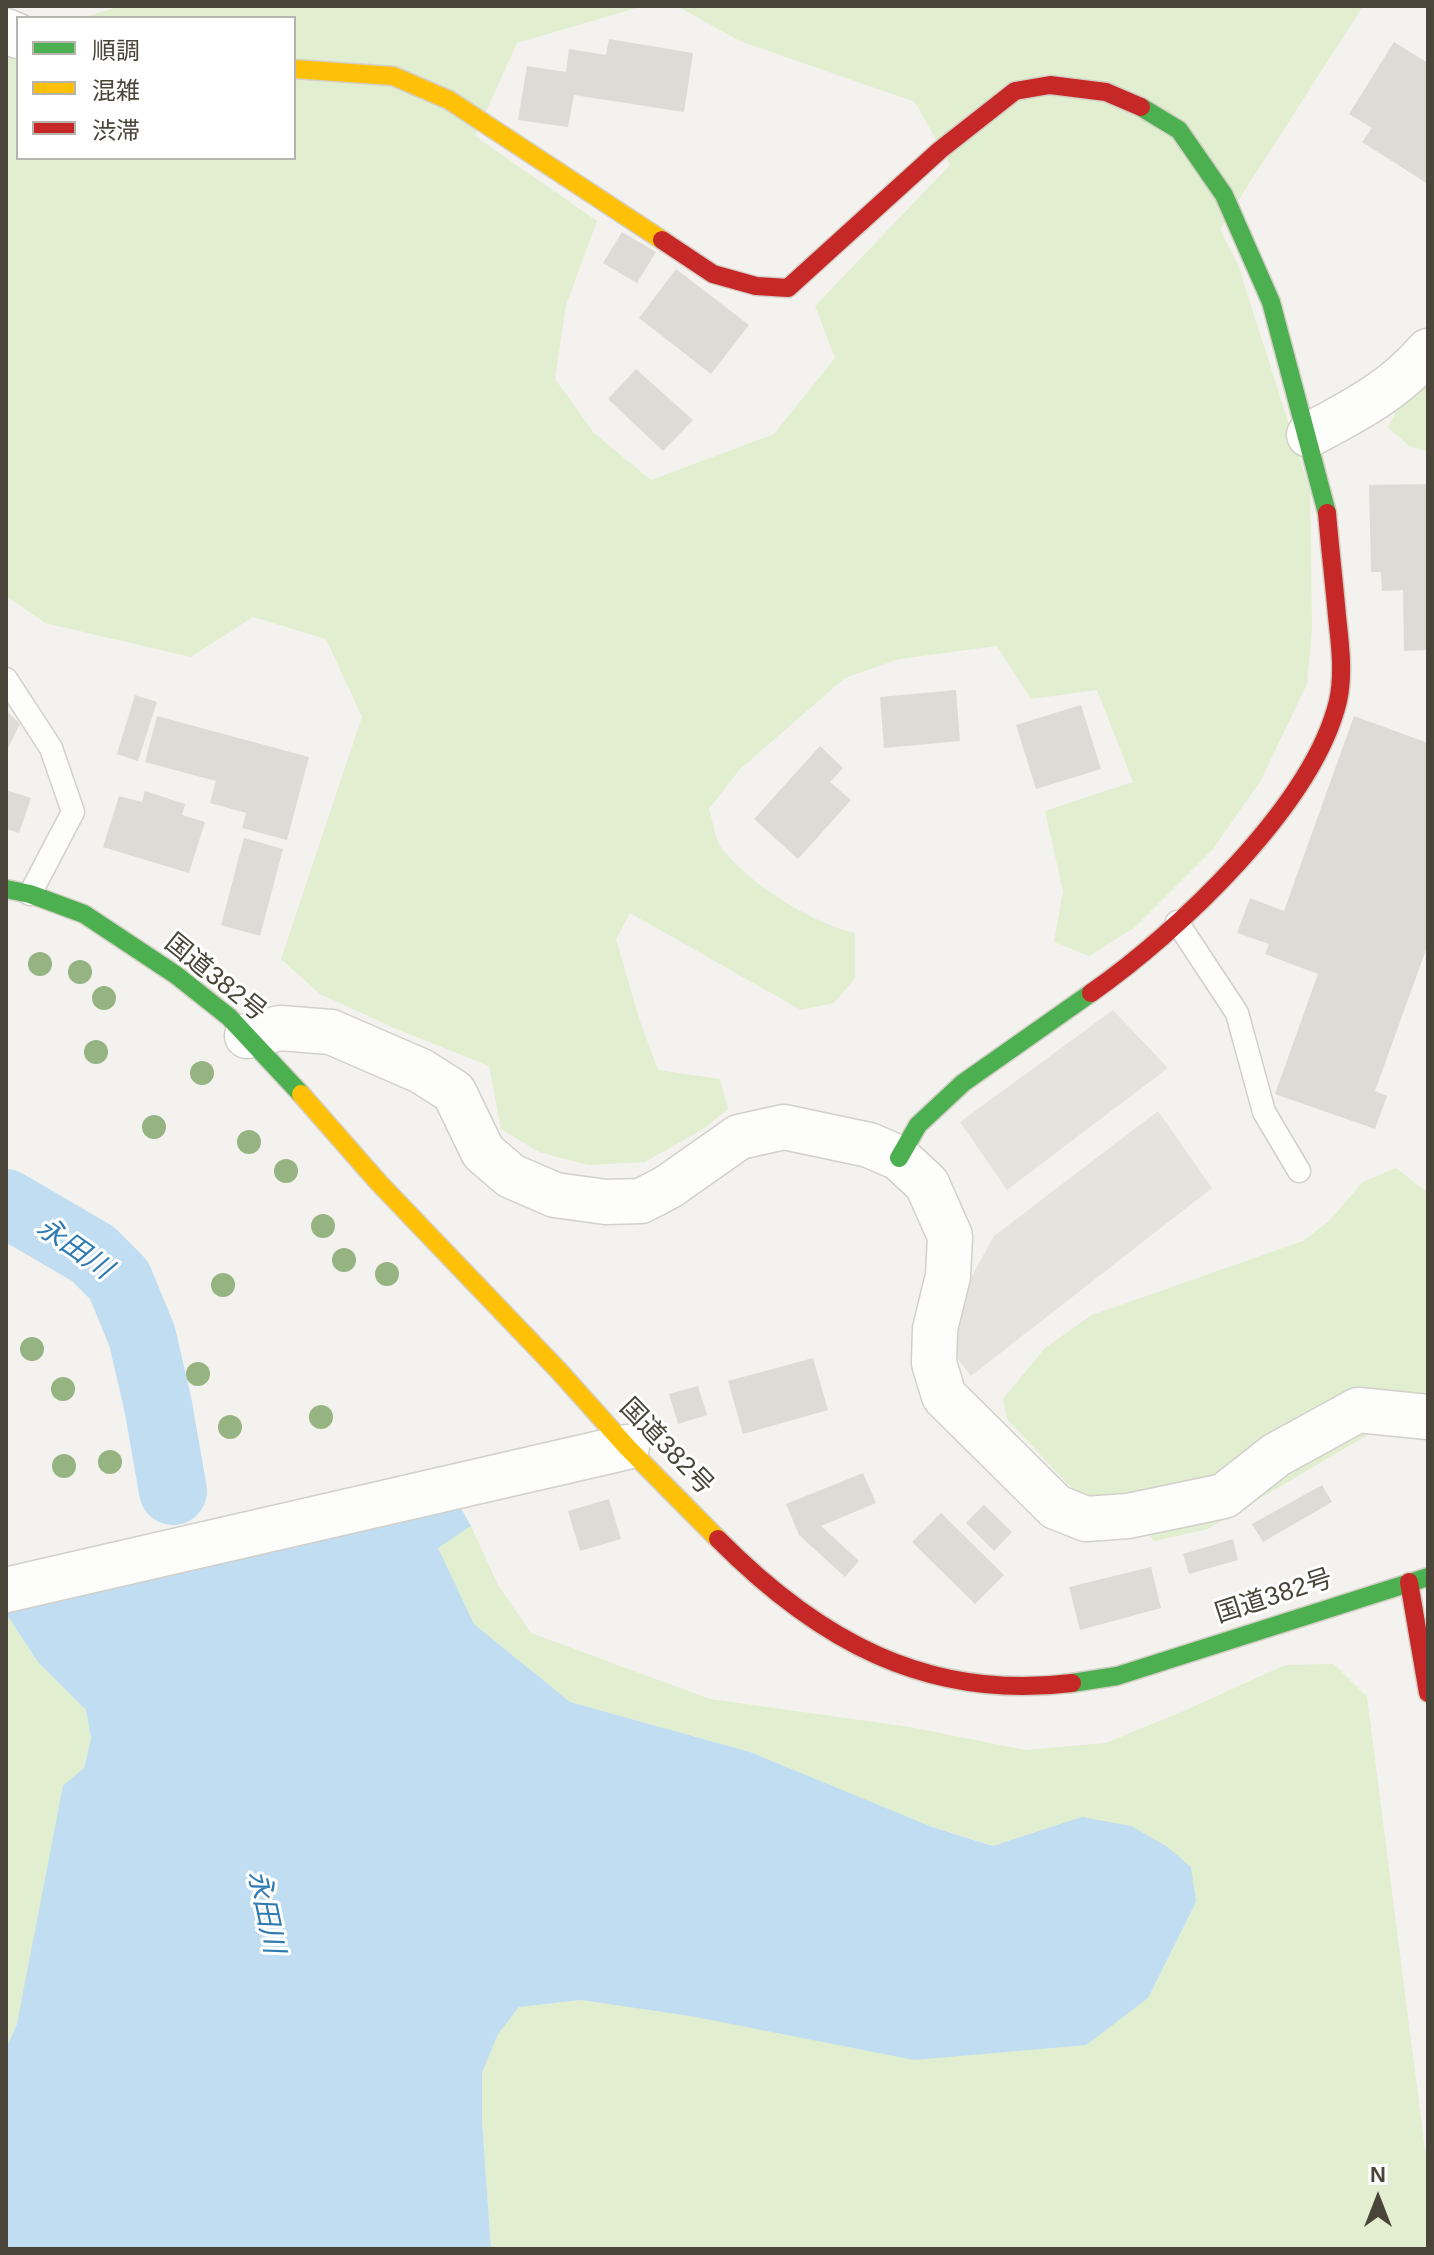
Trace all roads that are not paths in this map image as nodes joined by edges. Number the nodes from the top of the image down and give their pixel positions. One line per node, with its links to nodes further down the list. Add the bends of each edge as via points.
1 (296, 69): 3 (main road, via 393,76 449,100 713,274 788,288 940,150 1015,91 1050,85 1106,92 1179,130 1224,195 1271,302)
2 (1428, 351): 3 (street, via 1376,400)
3 (1309, 435): 7 (main road, via 1327,512 1341,657 1338,700 1322,743 1263,837)
4 (6, 679): 6 (lane, via 51,748 73,812)
5 (6, 889): 6 (main road, 国道382号)
6 (30, 894): 8 (main road, 国道382号, via 84,914 126,941 208,1000)
7 (1177, 922): 9 (main road, via 1121,972 963,1083 918,1125); 10 (lane, via 1237,1013 1264,1112)
8 (247, 1036): 9 (street, via 280,1028 331,1032 421,1071 454,1092 483,1152 511,1176 555,1195 641,1201 739,1137 784,1127 869,1145); 12 (main road, 国道382号)
9 (899, 1158): 11 (street, via 927,1184 950,1236 948,1276 935,1329 934,1363 944,1396 1056,1507 1086,1519 1224,1496 1276,1455 1358,1410)
10 (1299, 1171)
11 (1428, 1417)
12 (627, 1447): 14 (main road, 国道382号, via 730,1551 809,1617 858,1648 946,1679 1009,1687 1117,1676); 15 (street)
13 (1428, 1577): 14 (main road, 国道382号)
14 (1409, 1582): 16 (main road)
15 (6, 1590)
16 (1428, 1693)

